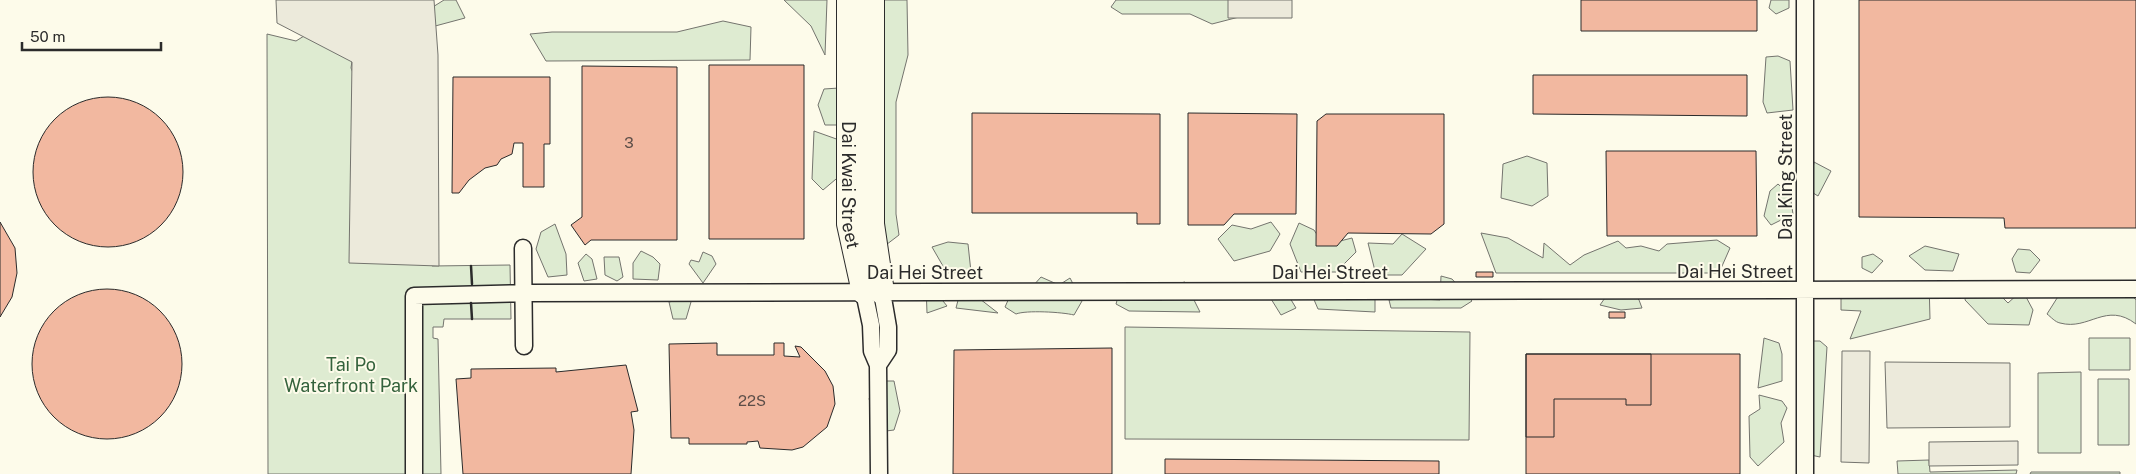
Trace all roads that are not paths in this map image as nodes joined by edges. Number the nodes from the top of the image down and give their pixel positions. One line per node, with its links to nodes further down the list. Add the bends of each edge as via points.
1 (849, 0): 8 (street, Dai Kwai Street, via 849,224)
2 (872, 0): 8 (street, Dai Kwai Street)
3 (1805, 0): 6 (street, Dai King Street)
4 (523, 248): 7 (street)
5 (2136, 289): 6 (street, Dai Hei Street)
6 (1805, 291): 8 (street, Dai Hei Street); 12 (street, Dai King Street)
7 (524, 292): 8 (street, Dai Hei Street); 9 (street); 10 (street, Dai Hei Street, via 414,296)
8 (873, 292): 11 (street, Dai Kwai Street, via 888,327 888,350 878,365)
9 (524, 346)
10 (414, 474)
11 (879, 474)
12 (1805, 474)

